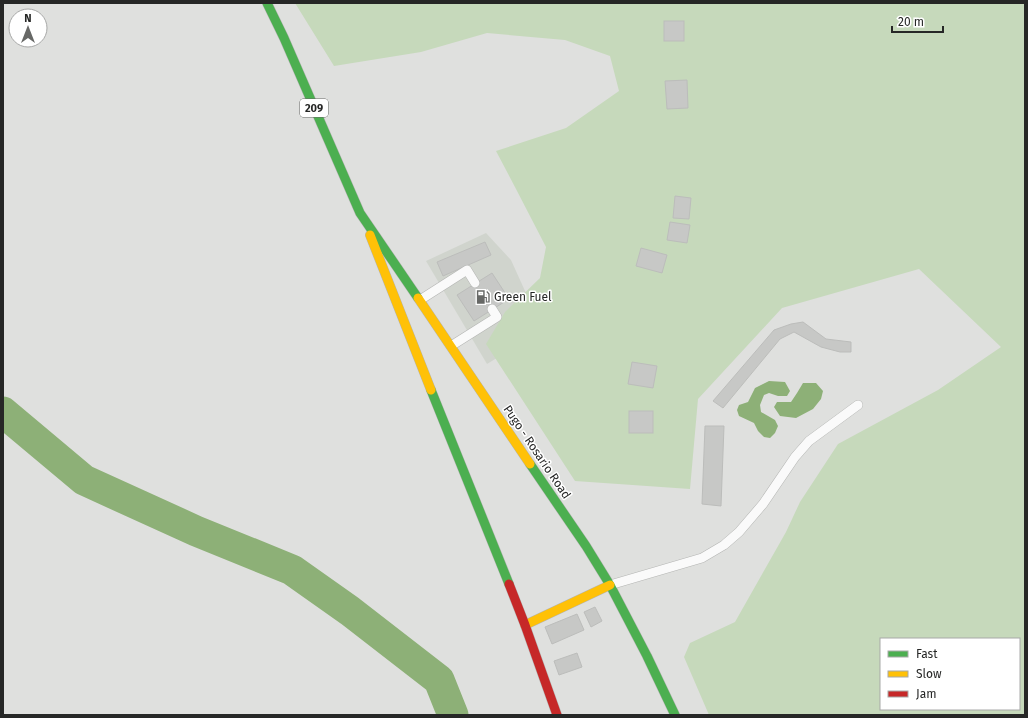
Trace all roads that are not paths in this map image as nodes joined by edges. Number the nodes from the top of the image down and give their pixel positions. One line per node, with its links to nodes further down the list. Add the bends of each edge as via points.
1 (267, 3): 2 (main road, Pugo - Rosario Road / 209)
2 (360, 213): 4 (main road, Pugo - Rosario Road); 9 (main road, Pugo - Rosario Road / 209)
3 (475, 283): 4 (lane, via 467,270)
4 (420, 300): 6 (main road, Pugo - Rosario Road)
5 (492, 309): 6 (lane, via 497,317)
6 (451, 346): 8 (main road, Pugo - Rosario Road)
7 (858, 405): 8 (lane, via 809,441 763,504 724,545 702,558)
8 (610, 585): 9 (main road); 11 (main road, Pugo - Rosario Road)
9 (525, 625): 10 (main road, Pugo - Rosario Road / 209)
10 (557, 715)
11 (675, 715)

